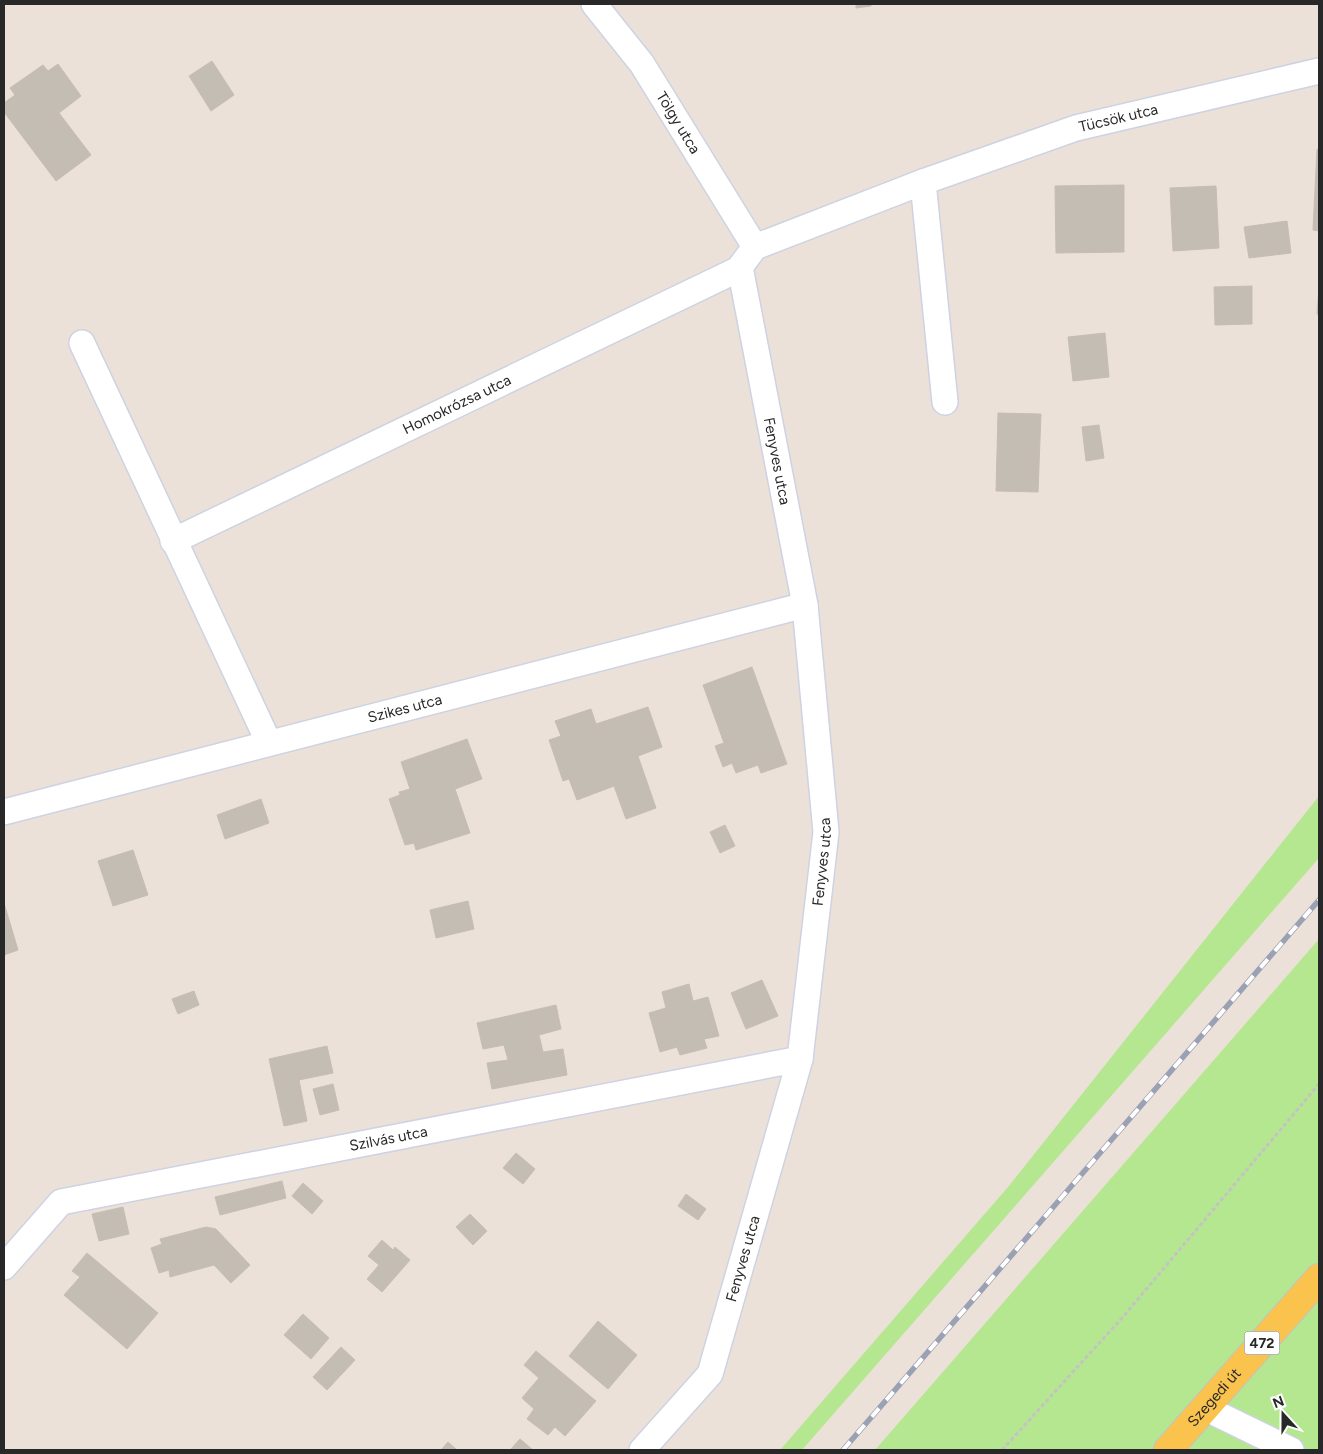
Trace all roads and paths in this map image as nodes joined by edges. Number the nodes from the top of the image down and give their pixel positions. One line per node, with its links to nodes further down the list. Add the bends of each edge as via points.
1 (594, 4): 4 (street, Tölgy utca, via 642,64)
2 (1319, 71): 3 (street, Tücsök utca, via 1076,128)
3 (923, 182): 4 (street, Tücsök utca); 7 (street)
4 (755, 246): 5 (street)
5 (741, 268): 8 (street, Homokrózsa utca); 9 (street, Fenyves utca)
6 (82, 343): 8 (street)
7 (945, 402)
8 (173, 541): 10 (street)
9 (805, 605): 10 (street, Szikes utca); 12 (street, Fenyves utca, via 826,832)
10 (269, 743): 11 (street, Szikes utca)
11 (4, 812)
12 (800, 1059): 14 (street, Szilvás utca, via 62,1202); 17 (street, Fenyves utca, via 710,1374)
13 (1319, 1084): 18 (path, via 1122,1318)
14 (4, 1267)
15 (1319, 1278): 16 (main road, Szegedi út / 472)
16 (1205, 1408): 19 (main road, Szegedi út / 472); 20 (street)
17 (642, 1450)
18 (1002, 1450)
19 (1168, 1450)
20 (1290, 1450)

